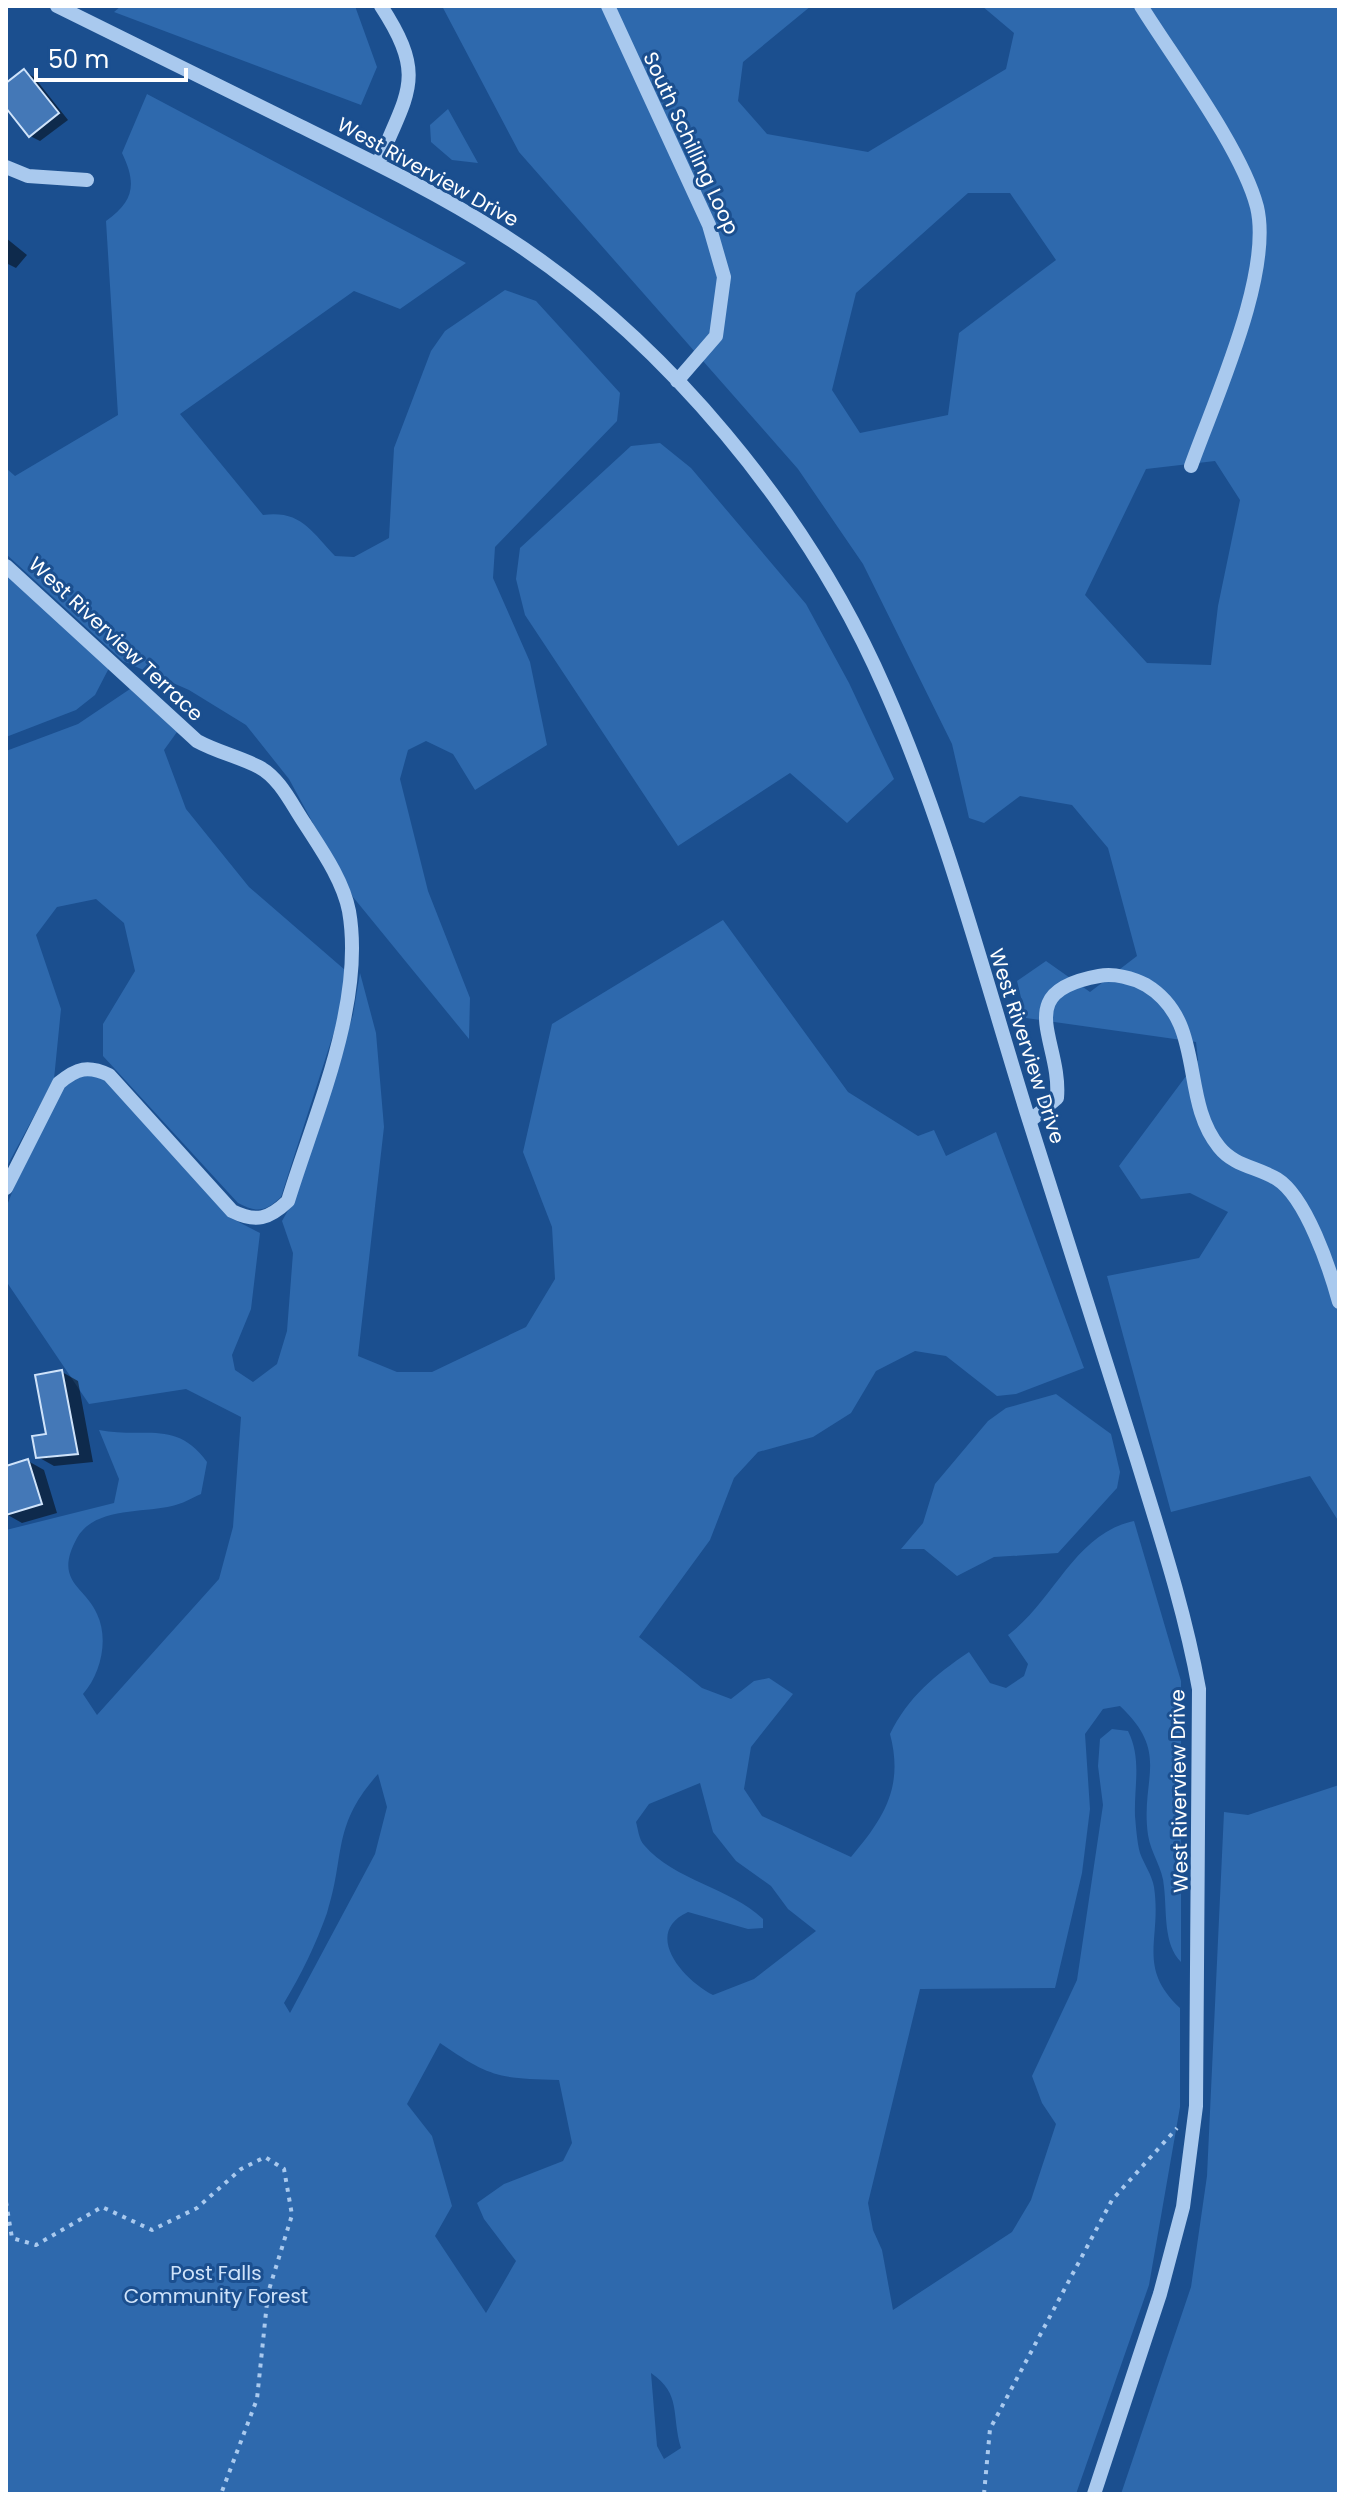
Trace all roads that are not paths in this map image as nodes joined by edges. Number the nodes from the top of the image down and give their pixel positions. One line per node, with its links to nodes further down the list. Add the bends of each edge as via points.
1 (57, 6): 5 (street, West Riverview Drive)
2 (381, 6): 5 (street, via 405,49 411,81)
3 (608, 6): 8 (street, South Schilling Loop, via 709,225 724,277 716,336)
4 (1141, 6): 9 (street, via 1248,181 1257,210 1254,276 1242,323)
5 (378, 164): 8 (street, West Riverview Drive, via 516,244 591,299)
6 (6, 167): 7 (street, via 28,176)
7 (87, 180)
8 (677, 381): 11 (street, West Riverview Drive, via 752,467 811,550 874,664 924,788)
9 (1191, 466)
10 (6, 566): 12 (street, West Riverview Terrace, via 197,741 259,767 276,781 324,853 349,908 353,967 347,1010 288,1201 273,1215 251,1220 232,1211 109,1075 93,1067 75,1070 59,1083)
11 (1030, 1121): 13 (street, via 1057,1098 1059,1079 1044,1010 1052,995 1076,980 1108,974 1138,981 1171,1005 1181,1021 1202,1108 1218,1147 1234,1161 1279,1180 1302,1207); 14 (street, West Riverview Drive, via 1190,1635 1201,1754 1196,2106 1183,2207)
12 (6, 1188)
13 (1339, 1302)
14 (1094, 2494)

